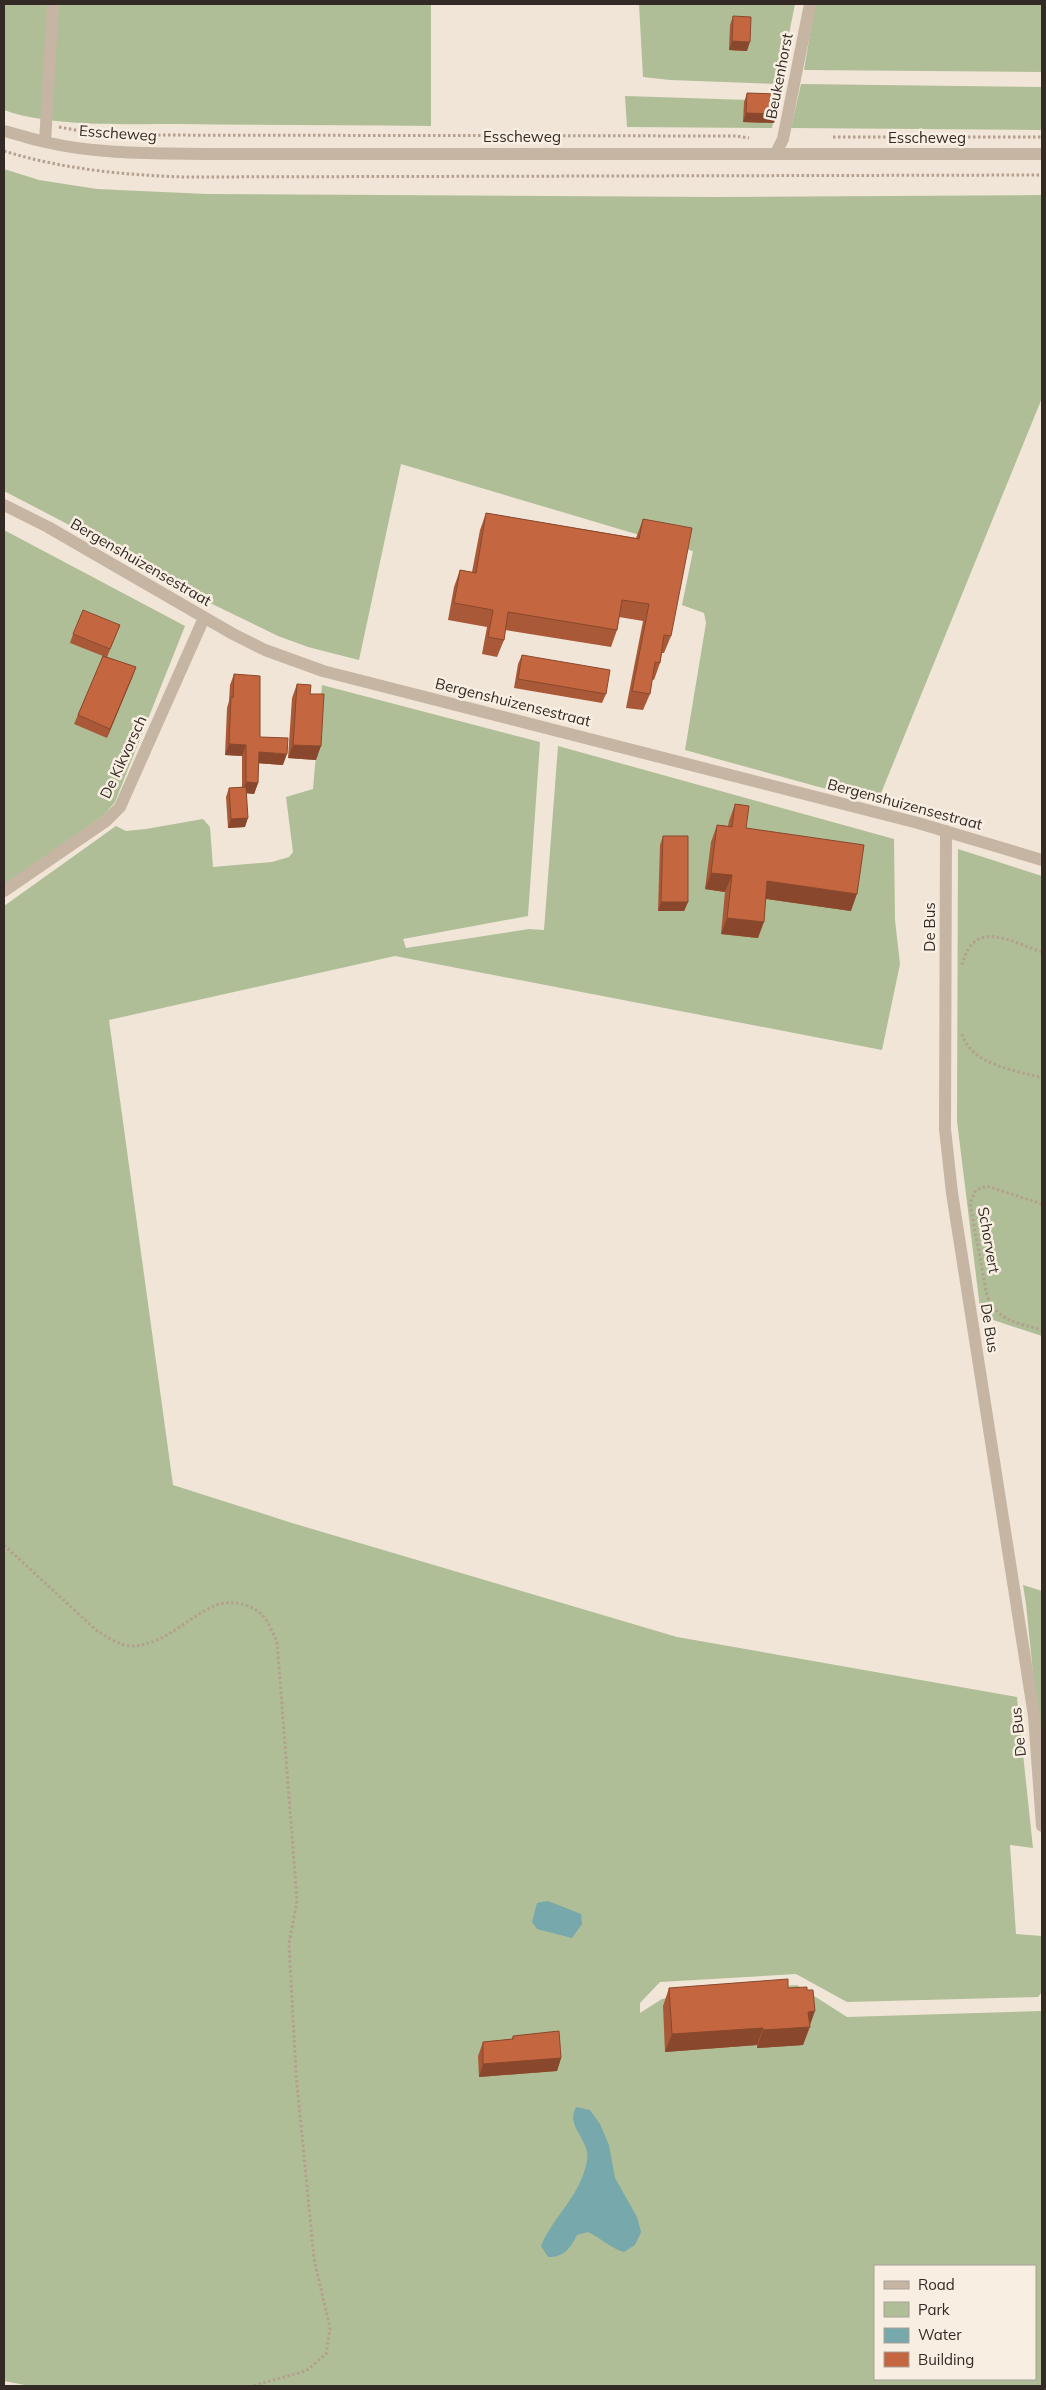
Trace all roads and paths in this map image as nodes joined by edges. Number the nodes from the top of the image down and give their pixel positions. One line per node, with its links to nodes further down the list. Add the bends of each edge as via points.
1 (53, 4): 3 (street)
2 (810, 4): 10 (street, Beukenhorst, via 783,139)
3 (45, 125): 6 (path, via 103,134); 8 (street)
4 (4, 131): 8 (street, Esscheweg)
5 (1042, 137): 7 (path)
6 (751, 138)
7 (828, 138)
8 (45, 142): 10 (street, Esscheweg, via 124,152 214,154)
9 (4, 151): 12 (path, via 93,170 184,178)
10 (776, 154): 11 (street, Esscheweg)
11 (1042, 154)
12 (1042, 175)
13 (4, 506): 14 (street, Bergenshuizensestraat, via 48,527)
14 (204, 618): 15 (street, Bergenshuizensestraat, via 266,650 323,670); 17 (street, De Kikvorsch, via 120,807 106,821)
15 (946, 831): 16 (street, Bergenshuizensestraat); 25 (street, De Bus, via 945,1129 952,1193 1034,1716)
16 (1042, 860)
17 (4, 891)
18 (1042, 952): 19 (path, via 993,936 981,937 967,948)
19 (962, 974)
20 (961, 1027): 21 (path, via 968,1048 984,1060)
21 (1042, 1078)
22 (1042, 1204): 23 (path, Schorvert, via 987,1186 976,1190 970,1203 987,1296 994,1310 1003,1318)
23 (1042, 1330)
24 (4, 1545): 26 (path, via 96,1630 112,1640 130,1646 148,1644 215,1605 232,1602 249,1605 263,1616 277,1640 297,1901 289,1944 296,2074 314,2260 330,2328 326,2354 306,2371)
25 (1042, 1826)
26 (252, 2386)

